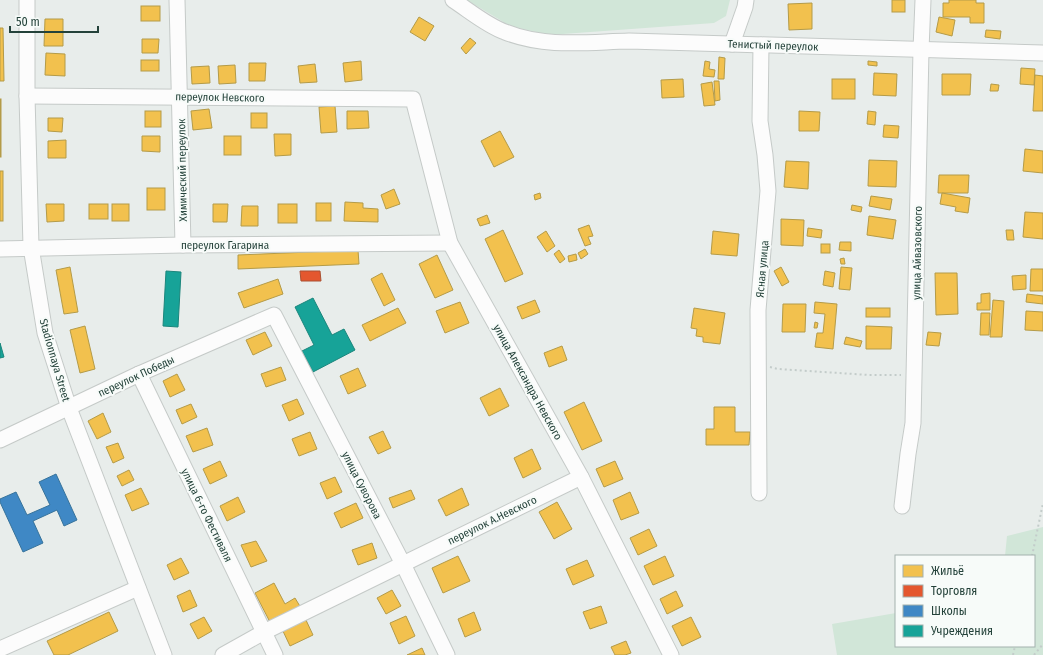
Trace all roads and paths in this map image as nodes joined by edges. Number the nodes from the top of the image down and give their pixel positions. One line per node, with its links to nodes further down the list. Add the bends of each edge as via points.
1 (27, 0): 10 (street, Stadionnaya Street)
2 (178, 0): 11 (street, Химический переулок)
3 (453, 0): 6 (street, Тенистый переулок, via 488,24 505,32 544,42)
4 (746, 0): 6 (street)
5 (923, 0): 8 (street, улица Айвазовского)
6 (732, 44): 7 (street, Тенистый переулок)
7 (761, 45): 8 (street, Тенистый переулок); 18 (street, Ясная улица, via 760,122 768,191 758,310)
8 (921, 50): 9 (street, Тенистый переулок); 20 (street, улица Айвазовского)
9 (1043, 53)
10 (27, 96): 11 (street, переулок Невского); 15 (street, Stadionnaya Street)
11 (180, 96): 12 (street, переулок Невского); 14 (street, Химический переулок)
12 (413, 99): 13 (street, улица Александра Невского)
13 (450, 243): 14 (street, переулок Гагарина); 23 (street, улица Александра Невского)
14 (183, 245): 15 (street, переулок Гагарина)
15 (31, 247): 16 (street, переулок Гагарина); 21 (street, Stadionnaya Street, via 45,333)
16 (0, 249)
17 (274, 315): 19 (street, переулок Победы); 28 (street, улица Суворова)
18 (758, 363): 20 (path, via 778,369 869,375); 24 (street, Ясная улица)
19 (139, 374): 21 (street, переулок Победы); 30 (street, улица 6-го Фестиваля)
20 (915, 375): 26 (street, улица Айвазовского, via 913,423)
21 (69, 408): 22 (street, переулок Победы); 29 (street, Stadionnaya Street)
22 (0, 440)
23 (581, 476): 28 (street, переулок А.Невского); 37 (street, улица Александра Невского)
24 (759, 493)
25 (1043, 503): 27 (path)
26 (902, 506)
27 (1032, 555)
28 (403, 564): 30 (street, переулок А.Невского); 36 (street, улица Суворова)
29 (138, 588): 32 (street); 33 (street, Stadionnaya Street)
30 (264, 632): 34 (street, переулок А.Невского); 35 (street, улица 6-го Фестиваля)
31 (1043, 644): 38 (path)
32 (0, 649)
33 (164, 655)
34 (223, 655)
35 (275, 655)
36 (447, 655)
37 (671, 655)
38 (1034, 655)

